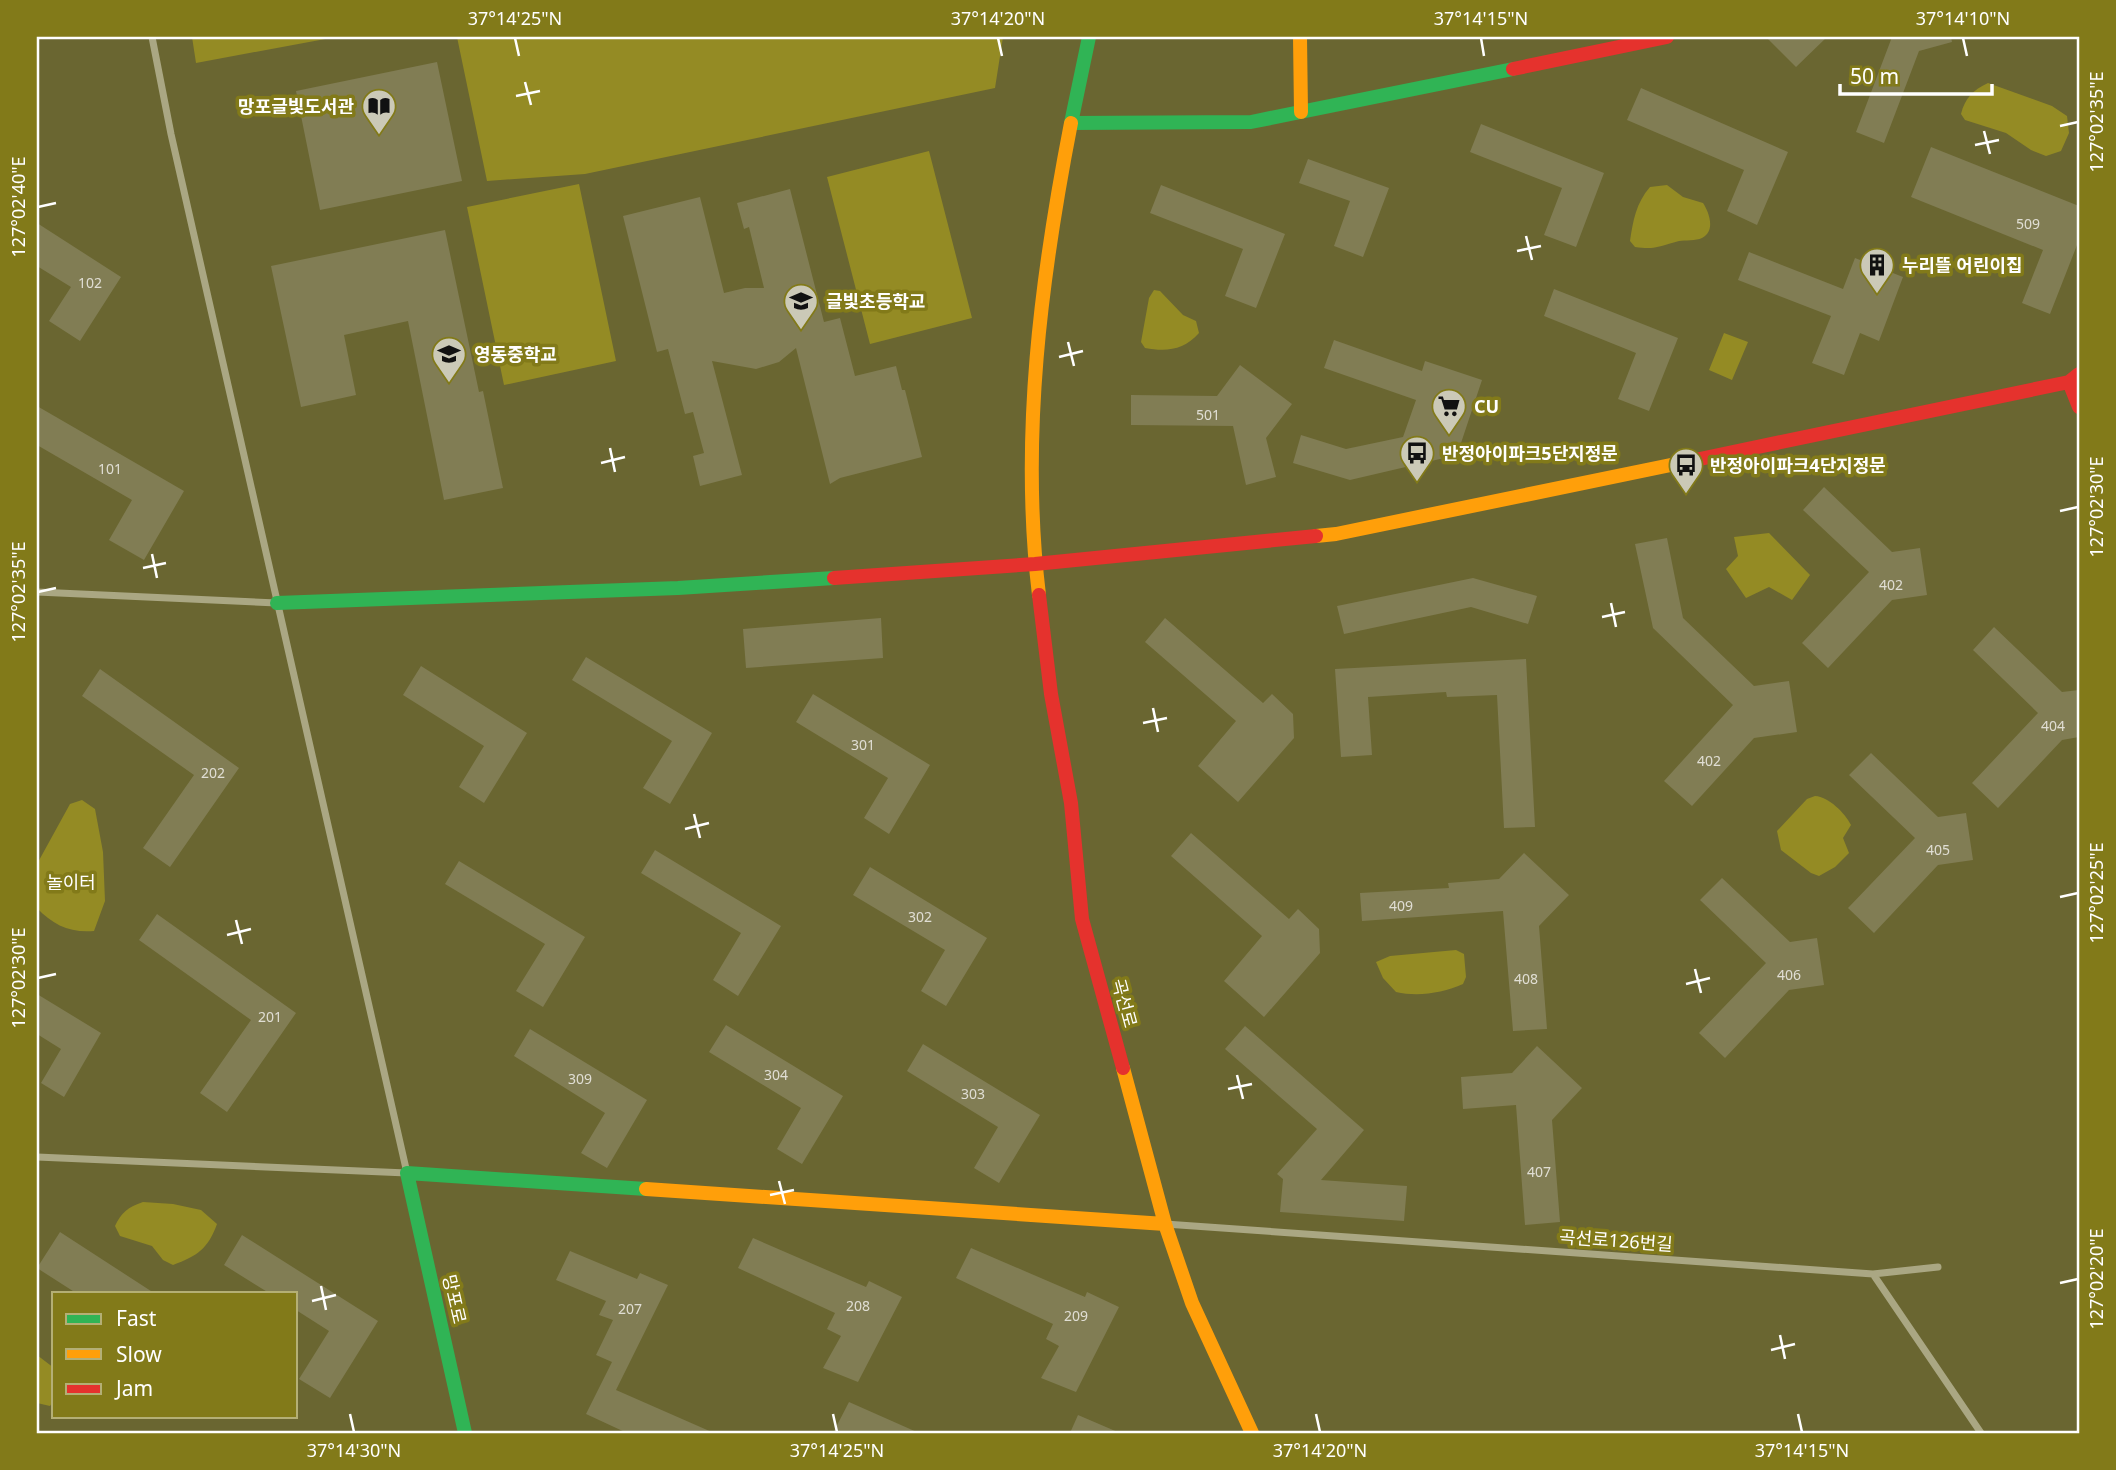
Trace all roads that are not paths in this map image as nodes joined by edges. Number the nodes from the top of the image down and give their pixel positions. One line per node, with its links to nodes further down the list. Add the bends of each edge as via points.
1 (152, 37): 12 (street)
2 (1088, 37): 7 (street, 곡선로)
3 (1300, 37): 6 (street)
4 (1667, 37): 5 (street)
5 (1639, 39): 6 (street)
6 (1301, 112): 7 (street, via 1251,122)
7 (1071, 123): 10 (street, 곡선로, via 1055,205 1037,349 1031,455)
8 (2074, 378): 9 (street); 10 (street, via 1336,534)
9 (2079, 407)
10 (1035, 564): 12 (street, via 678,588); 15 (street, 곡선로, via 1051,694 1071,803 1082,919)
11 (37, 592): 12 (street)
12 (277, 603): 14 (street)
13 (37, 1157): 14 (street)
14 (407, 1173): 15 (street); 18 (street, 망포로)
15 (1165, 1224): 17 (street, 곡선로126번길); 19 (street, 곡선로, via 1192,1303)
16 (1938, 1267): 17 (street, 곡선로126번길)
17 (1873, 1274): 20 (street)
18 (465, 1433)
19 (1252, 1433)
20 (1981, 1433)

